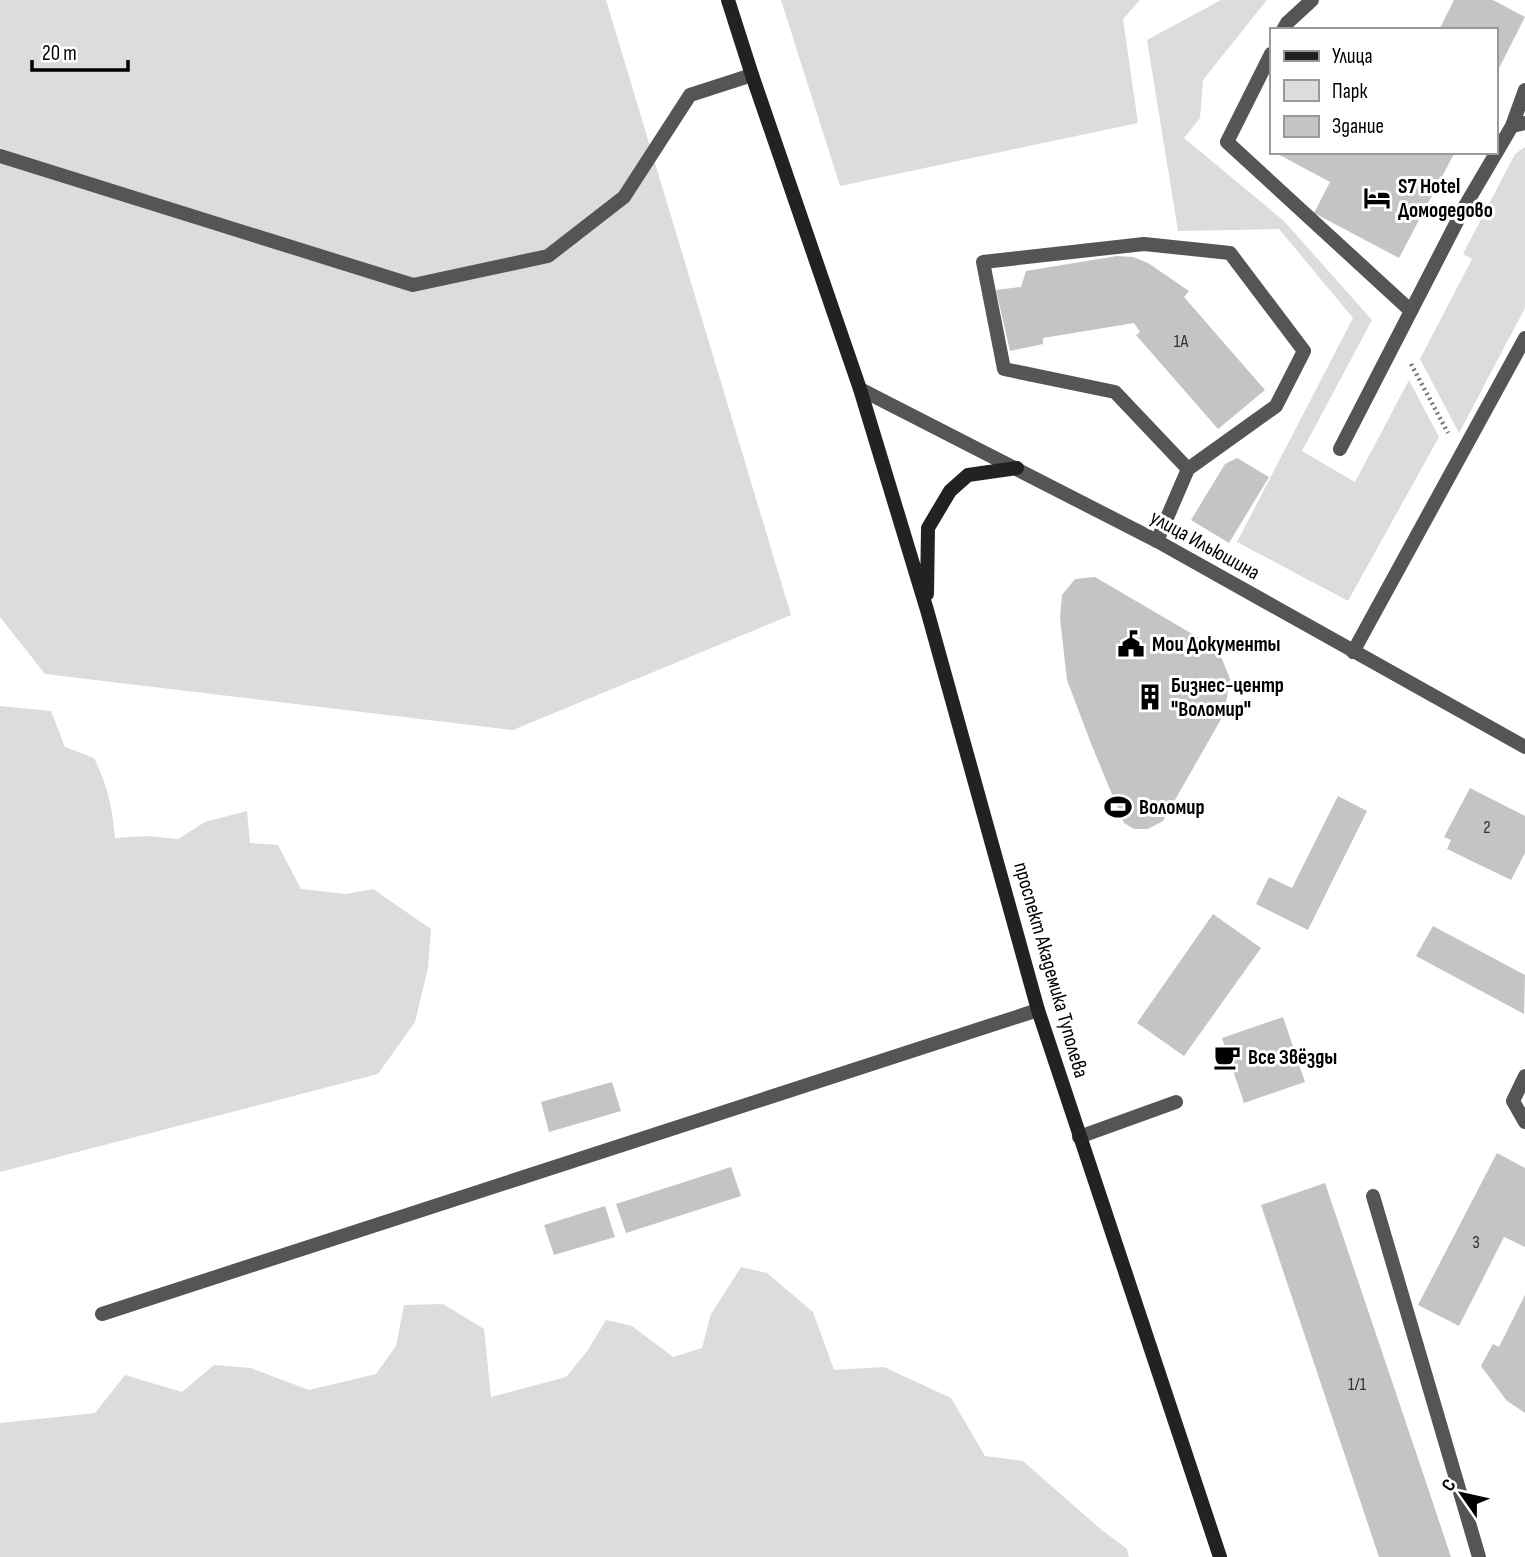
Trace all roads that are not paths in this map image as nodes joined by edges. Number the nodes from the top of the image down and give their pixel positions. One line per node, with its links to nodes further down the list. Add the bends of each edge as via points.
1 (728, 0): 5 (main road, проспект Академика Туполева)
2 (1312, 0): 3 (street)
3 (1284, 28)
4 (1270, 56): 9 (street, via 1227,142)
5 (752, 75): 8 (street, via 690,95 624,197 548,256 413,285); 11 (main road, проспект Академика Туполева)
6 (1525, 90): 7 (street)
7 (1518, 124): 9 (street, via 1465,206)
8 (0, 156)
9 (1411, 311): 12 (street)
10 (1525, 338): 17 (street)
11 (860, 389): 13 (street, улица Ильюшина); 16 (main road, проспект Академика Туполева)
12 (1340, 449)
13 (1017, 468): 15 (street, улица Ильюшина); 16 (main road, via 968,475 937,509 928,528)
14 (1188, 469): 14 (street, via 1115,392 1004,369 983,262 1144,244 1230,253 1304,351 1276,406); 15 (street)
15 (1157, 541): 17 (street, улица Ильюшина)
16 (927, 610): 19 (main road, проспект Академика Туполева)
17 (1353, 652): 18 (street, улица Ильюшина)
18 (1525, 747)
19 (1038, 1010): 23 (main road, проспект Академика Туполева); 25 (street)
20 (1525, 1076): 22 (street, via 1513,1101)
21 (1176, 1102): 23 (street)
22 (1525, 1122)
23 (1079, 1137): 26 (main road, проспект Академика Туполева)
24 (1373, 1196): 27 (street)
25 (102, 1314)
26 (1220, 1557)
27 (1479, 1557)

